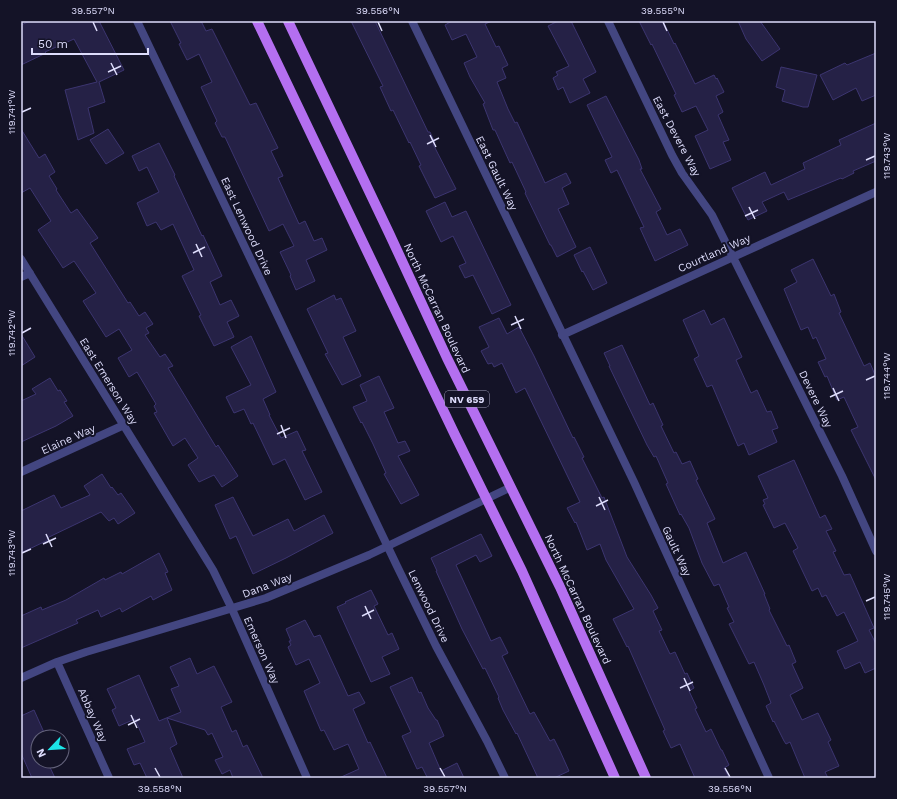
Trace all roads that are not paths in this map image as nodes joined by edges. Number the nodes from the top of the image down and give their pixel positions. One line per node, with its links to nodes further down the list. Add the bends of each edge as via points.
1 (137, 21): 13 (street, East Lenwood Drive)
2 (257, 21): 16 (main road, NV 659)
3 (288, 21): 15 (main road, North McCarran Boulevard / NV 659, via 447,358)
4 (412, 21): 11 (street, East Gault Way)
5 (608, 21): 7 (street, East Devere Way, via 672,155 712,215)
6 (876, 192): 7 (street, Courtland Way)
7 (733, 257): 11 (street, Courtland Way); 19 (street, Devere Way, via 842,476)
8 (21, 259): 9 (street, East Emerson Way)
9 (30, 274): 10 (street); 12 (street, East Emerson Way)
10 (21, 278)
11 (562, 335): 28 (street, Gault Way, via 634,482)
12 (124, 425): 14 (street, Elaine Way); 17 (street, East Emerson Way)
13 (337, 441): 18 (street, Lenwood Drive)
14 (21, 472)
15 (511, 487): 16 (street, Dana Way); 27 (main road, North McCarran Boulevard / NV 659, via 560,587)
16 (487, 499): 18 (street, Dana Way); 26 (main road, NV 659)
17 (179, 514): 20 (street, Emerson Way, via 213,570)
18 (388, 546): 20 (street, Dana Way); 25 (street, Lenwood Drive, via 436,646)
19 (876, 551)
20 (232, 610): 21 (street, Dana Way); 24 (street, Emerson Way)
21 (57, 662): 22 (street, Dana Way); 23 (street, Abbay Way)
22 (21, 678)
23 (109, 778)
24 (307, 778)
25 (505, 778)
26 (615, 778)
27 (646, 778)
28 (769, 778)

